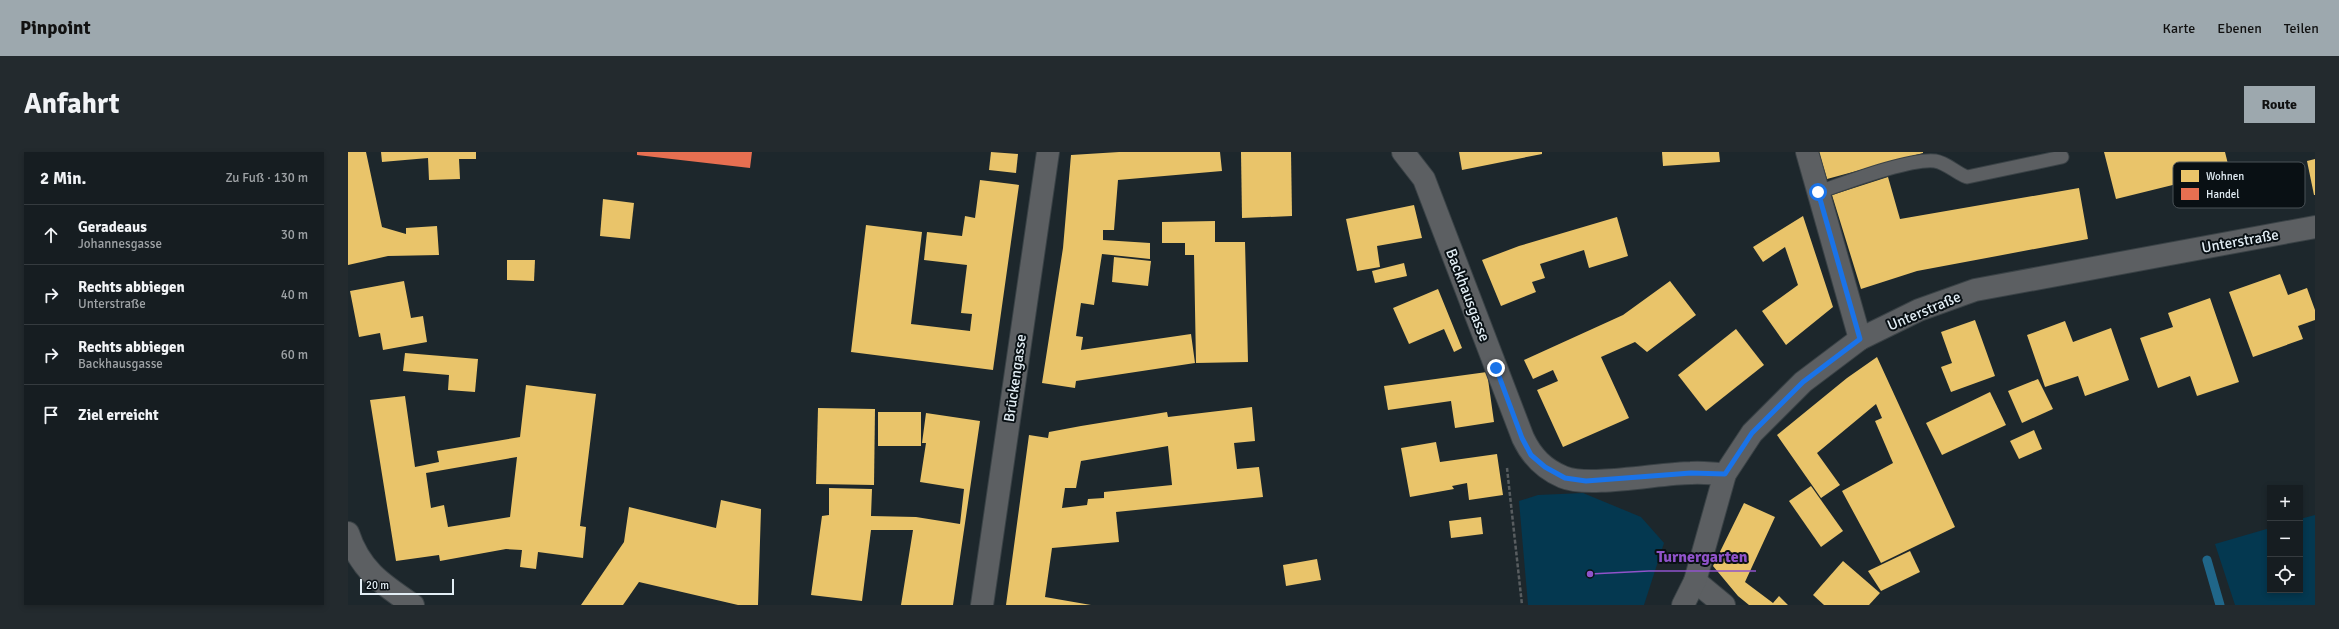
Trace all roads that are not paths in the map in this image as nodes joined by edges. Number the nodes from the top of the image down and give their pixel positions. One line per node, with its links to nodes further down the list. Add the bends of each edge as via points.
1 (1048, 152): 12 (street, Brückengasse)
2 (1404, 152): 8 (street, Backhausgasse, via 1424,179 1522,438 1531,455 1545,467 1565,478 1586,481 1691,473)
3 (1807, 152): 5 (street)
4 (2062, 157): 5 (lane, via 1967,177 1956,174 1941,162 1920,162 1899,166)
5 (1818, 192): 7 (street)
6 (2315, 227): 7 (street, Unterstraße, via 1975,290 1919,310)
7 (1860, 339): 8 (street, Unterstraße, via 1803,382 1752,433)
8 (1725, 474): 10 (street, Unterstraße)
9 (348, 533): 11 (street, via 366,568 379,582)
10 (1695, 581): 13 (street, Unterstraße); 14 (street)
11 (413, 605)
12 (982, 605)
13 (1683, 605)
14 (1724, 605)

